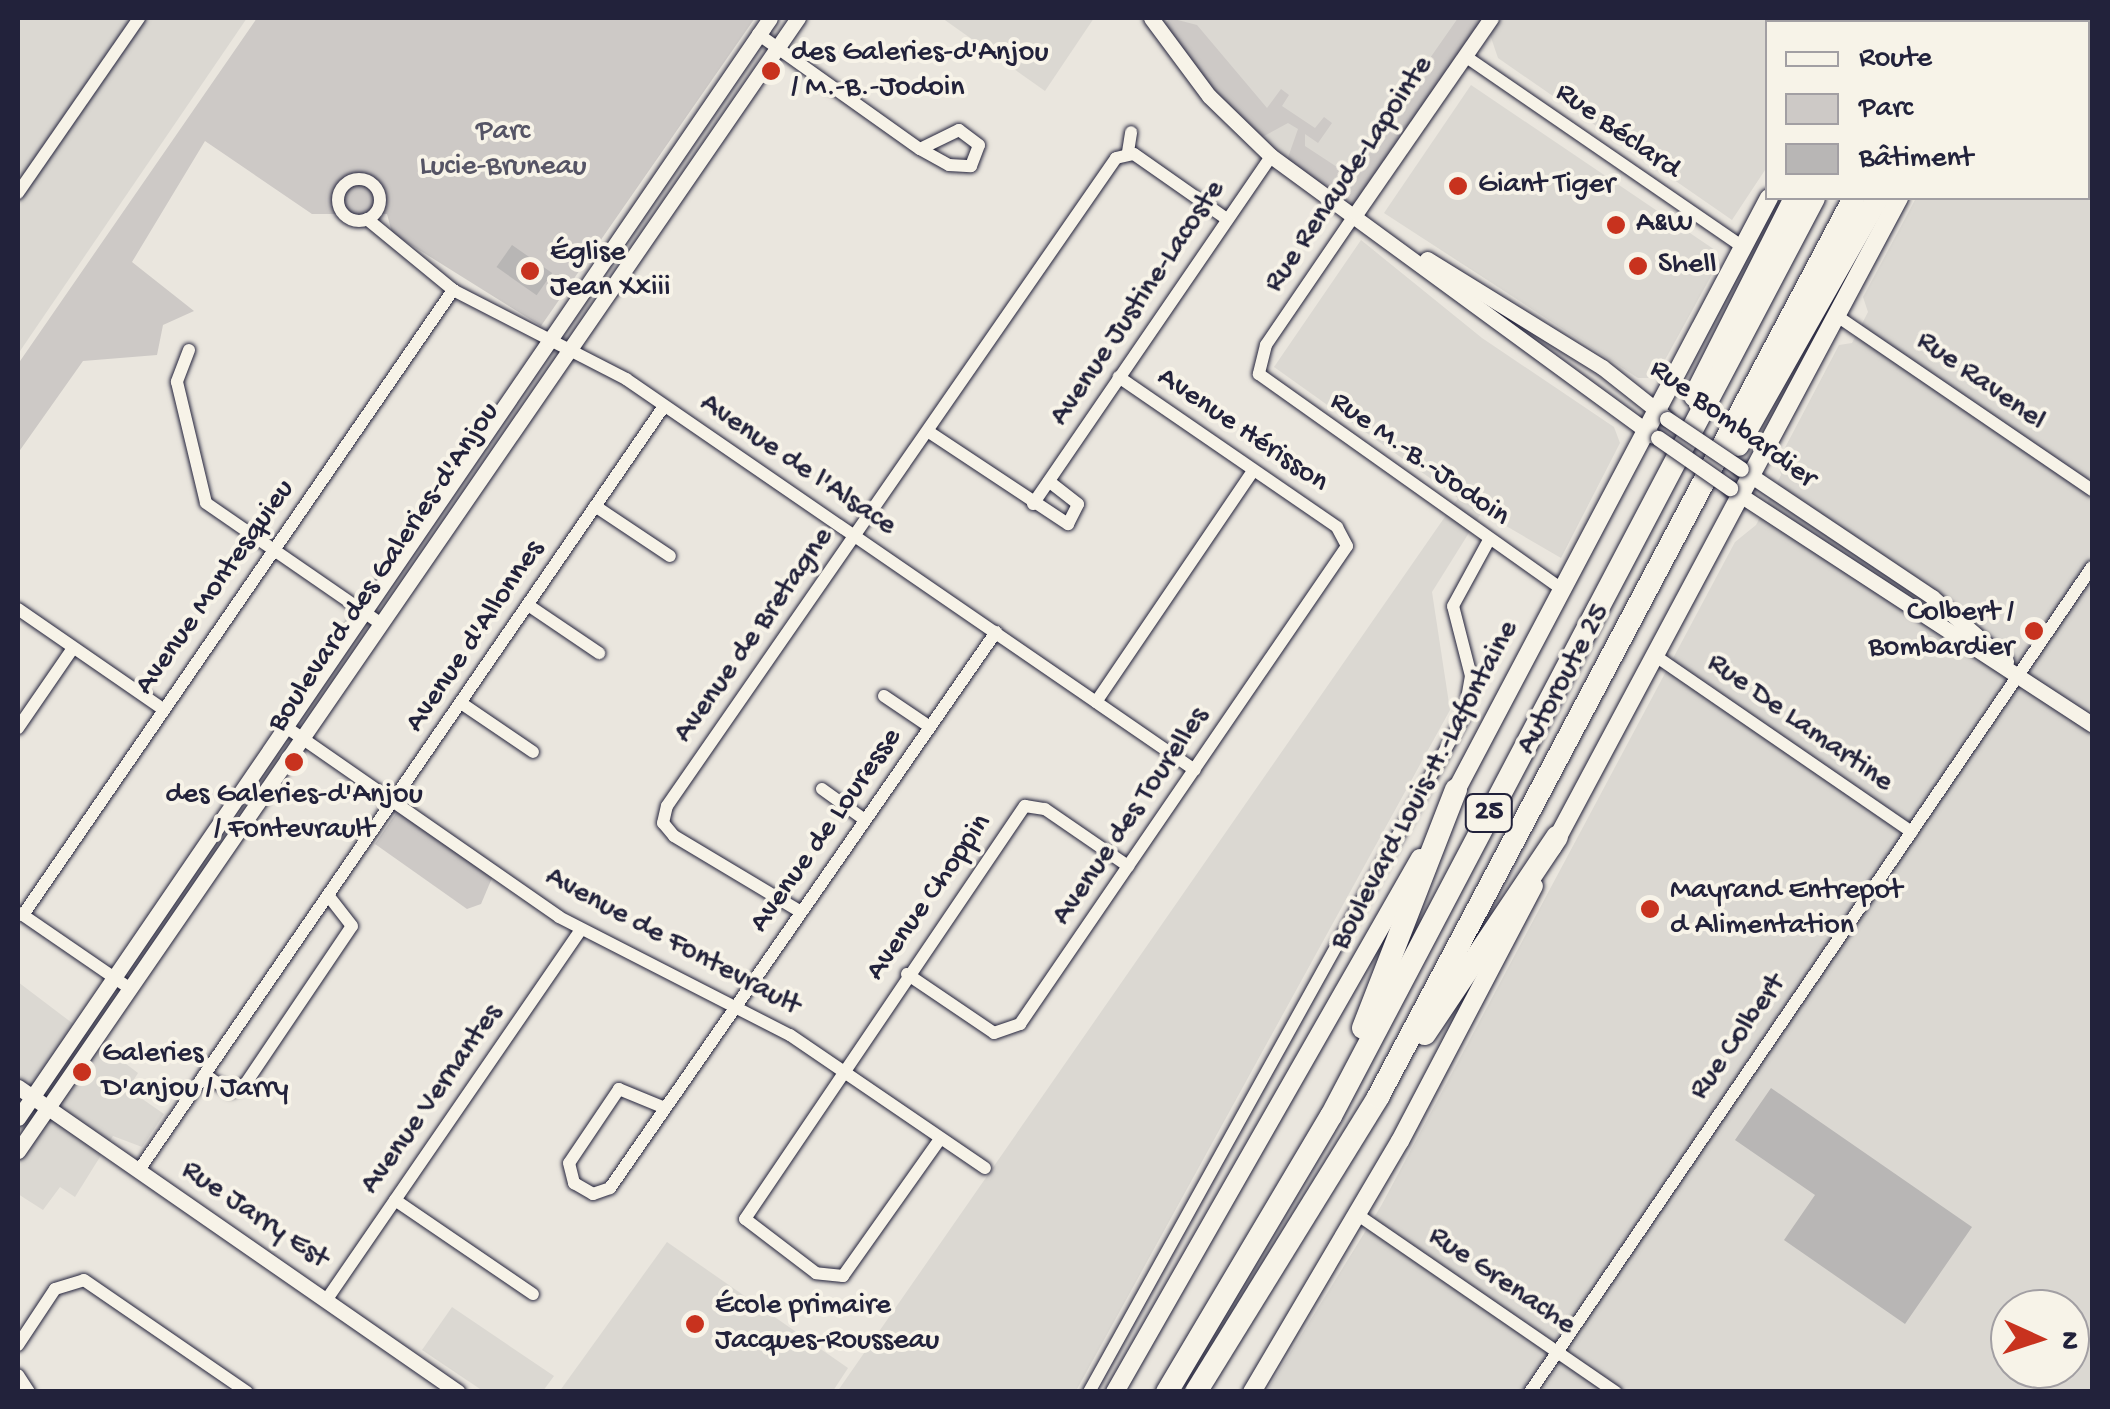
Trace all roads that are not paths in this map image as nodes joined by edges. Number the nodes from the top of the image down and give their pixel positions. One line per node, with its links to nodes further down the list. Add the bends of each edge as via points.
1 (139, 18): 14 (street)
2 (770, 18): 6 (street, Boulevard des Galeries-d'Anjou)
3 (798, 18): 7 (street, Boulevard des Galeries-d'Anjou)
4 (1151, 18): 12 (street, Rue Bombardier, via 1209,96)
5 (1491, 18): 8 (street, Rue Renaude-Lapointe)
6 (758, 34): 7 (street); 13 (street, Boulevard des Galeries-d'Anjou)
7 (778, 48): 10 (street); 15 (street, Boulevard des Galeries-d'Anjou)
8 (1464, 56): 22 (street, Rue Renaude-Lapointe); 26 (street, Rue Béclard)
9 (1131, 132): 11 (street, Avenue de Bretagne)
10 (920, 149)
11 (1128, 152): 24 (street); 36 (street, Avenue de Bretagne)
12 (1271, 156): 22 (street, Rue Bombardier); 24 (street, Avenue Justine-Lacoste)
13 (657, 182): 15 (street); 29 (street, Boulevard des Galeries-d'Anjou)
14 (18, 193)
15 (678, 196): 31 (street, Boulevard des Galeries-d'Anjou)
16 (1768, 200): 26 (main road, Boulevard Louis-H.-Lafontaine)
17 (1794, 200): 45 (highway, via 1710,360)
18 (1813, 200): 45 (highway, Autoroute 25 / 25)
19 (1853, 200): 52 (highway, Autoroute 25 / 25)
20 (1877, 200): 52 (highway, via 1772,392)
21 (1898, 200): 28 (main road)
22 (1356, 213): 25 (street, Rue Bombardier); 32 (street, Rue Renaude-Lapointe)
23 (366, 219): 27 (street, Avenue de l'Alsace)
24 (1227, 219): 33 (street, Avenue Justine-Lacoste)
25 (1397, 243): 35 (street, Rue Bombardier, via 1578,351); 37 (street, Rue Bombardier)
26 (1743, 247): 35 (main road, Boulevard Louis-H.-Lafontaine)
27 (452, 290): 29 (street, Avenue de l'Alsace); 49 (street, Avenue Montesquieu)
28 (1837, 316): 39 (main road); 41 (street, Rue Ravenel)
29 (550, 342): 31 (street, Avenue de l'Alsace); 56 (street, Boulevard des Galeries-d'Anjou)
30 (189, 350): 49 (street, via 177,382 196,490)
31 (568, 351): 34 (street, Avenue de l'Alsace); 57 (street, Boulevard des Galeries-d'Anjou)
32 (1258, 364): 48 (street, Rue M.-B.-Jodoin, via 1264,383)
33 (1118, 377): 38 (street, Avenue Hérisson); 40 (street, Avenue Justine-Lacoste)
34 (664, 406): 44 (street, Avenue d'Allonnes); 47 (street, Avenue de l'Alsace)
35 (1662, 415): 37 (main road, Boulevard Louis-H.-Lafontaine); 39 (street, Rue Bombardier, bridge)
36 (929, 432): 43 (street); 47 (street, Avenue de Bretagne)
37 (1652, 434): 42 (street, Rue Bombardier, bridge); 53 (main road, Boulevard Louis-H.-Lafontaine)
38 (1253, 470): 46 (street, Avenue Hérisson); 64 (street)
39 (1747, 473): 42 (main road); 62 (street, Rue Bombardier, via 1932,597)
40 (1048, 482): 43 (street, Avenue Justine-Lacoste); 43 (street, via 1078,512 1066,525)
41 (2092, 490)
42 (1736, 492): 61 (main road); 62 (street, Rue Bombardier)
43 (1033, 504)
44 (595, 506): 50 (street); 54 (street, Avenue d'Allonnes)
45 (1647, 510): 96 (highway, Autoroute 25 / 25)
46 (1337, 526): 73 (street, Avenue des Tourelles, via 1347,546)
47 (856, 536): 58 (street, Avenue de l'Alsace); 82 (street, Avenue de Bretagne, via 664,814 674,836)
48 (1489, 540): 53 (street, Rue M.-B.-Jodoin); 112 (street, Boulevard Louis-H.-Lafontaine, via 1453,606 1471,676 1464,716 1298,1031)
49 (274, 549): 56 (street); 66 (street, Avenue Montesquieu)
50 (670, 556)
51 (2092, 566): 62 (street, Rue Colbert)
52 (1650, 583): 93 (highway, Autoroute 25 / 25)
53 (1562, 589): 75 (main road, Boulevard Louis-H.-Lafontaine)
54 (528, 605): 60 (street); 65 (street, Avenue d'Allonnes)
55 (18, 610): 59 (street)
56 (364, 612): 57 (street); 68 (street, Boulevard des Galeries-d'Anjou)
57 (380, 623): 71 (street, Boulevard des Galeries-d'Anjou)
58 (996, 632): 64 (street, Avenue de l'Alsace); 69 (street, Avenue de Louresse)
59 (72, 648): 66 (street); 70 (street)
60 (599, 653)
61 (1657, 656): 78 (street, Rue De Lamartine); 79 (main road)
62 (2019, 674): 67 (street, Rue Bombardier); 78 (street, Rue Colbert)
63 (884, 696): 69 (street)
64 (1096, 702): 73 (street, Avenue de l'Alsace)
65 (461, 703): 72 (street); 76 (street, Avenue d'Allonnes)
66 (163, 709): 83 (street, Avenue Montesquieu)
67 (2092, 724)
68 (286, 727): 71 (street, Avenue de Fontevrault); 86 (street, Boulevard des Galeries-d'Anjou)
69 (930, 727): 77 (street, Avenue de Louresse)
70 (18, 728)
71 (302, 738): 76 (street, Avenue de Fontevrault); 87 (street, Boulevard des Galeries-d'Anjou)
72 (534, 752)
73 (1195, 770): 80 (street, Avenue des Tourelles)
74 (822, 788): 77 (street)
75 (1456, 790): 96 (highway); 113 (main road, Boulevard Louis-H.-Lafontaine)
76 (393, 802): 81 (street, Avenue d'Allonnes); 84 (street, Avenue de Fontevrault)
77 (865, 820): 82 (street, Avenue de Louresse)
78 (1912, 832): 107 (street, Rue Colbert)
79 (1557, 837): 93 (highway); 103 (main road)
80 (1128, 866): 85 (street, Avenue des Tourelles, via 1012,1032 986,1028); 85 (street, Avenue Choppin, via 1045,809 1025,806)
81 (328, 895): 90 (street, Avenue d'Allonnes); 90 (street, via 352,926 246,1082 230,1091)
82 (802, 912): 88 (street, Avenue de Louresse)
83 (20, 914): 86 (street)
84 (581, 930): 88 (street, Avenue de Fontevrault); 102 (street, Avenue Vernantes)
85 (907, 974): 89 (street, Avenue Choppin)
86 (114, 977): 87 (street); 92 (street, Boulevard des Galeries-d'Anjou)
87 (129, 988): 94 (street, Boulevard des Galeries-d'Anjou)
88 (736, 1005): 89 (street, Avenue de Fontevrault); 95 (street, Avenue de Louresse)
89 (841, 1070): 98 (street, Avenue de Fontevrault); 98 (street, Avenue Choppin, via 746,1210 756,1233 816,1273 843,1276)
90 (204, 1074): 101 (street, Avenue d'Allonnes)
91 (18, 1087): 92 (street, Rue Jarry Est)
92 (32, 1097): 94 (street, Rue Jarry Est); 97 (street, Boulevard des Galeries-d'Anjou)
93 (1378, 1097): 115 (highway, Autoroute 25 / 25)
94 (47, 1107): 99 (street, Boulevard des Galeries-d'Anjou); 101 (street, Rue Jarry Est)
95 (665, 1108): 95 (street, Avenue de Louresse, via 608,1191 574,1182 569,1162 620,1089)
96 (1331, 1116): 114 (highway, Autoroute 25 / 25)
97 (18, 1118)
98 (940, 1140): 100 (street, Avenue de Fontevrault)
99 (18, 1151)
100 (985, 1168)
101 (139, 1170): 105 (street, Rue Jarry Est)
102 (396, 1200): 104 (street); 105 (street, Avenue Vernantes)
103 (1358, 1215): 107 (street, Rue Grenache); 116 (main road)
104 (533, 1294)
105 (327, 1299): 111 (street, Rue Jarry Est)
106 (18, 1345): 110 (street, via 55,1289 84,1280)
107 (1557, 1351): 117 (street, Rue Colbert); 118 (street, Rue Grenache)
108 (18, 1375): 109 (street)
109 (29, 1392)
110 (246, 1392)
111 (458, 1392)
112 (1089, 1392)
113 (1114, 1392)
114 (1167, 1392)
115 (1196, 1392)
116 (1252, 1392)
117 (1530, 1392)
118 (1616, 1392)

